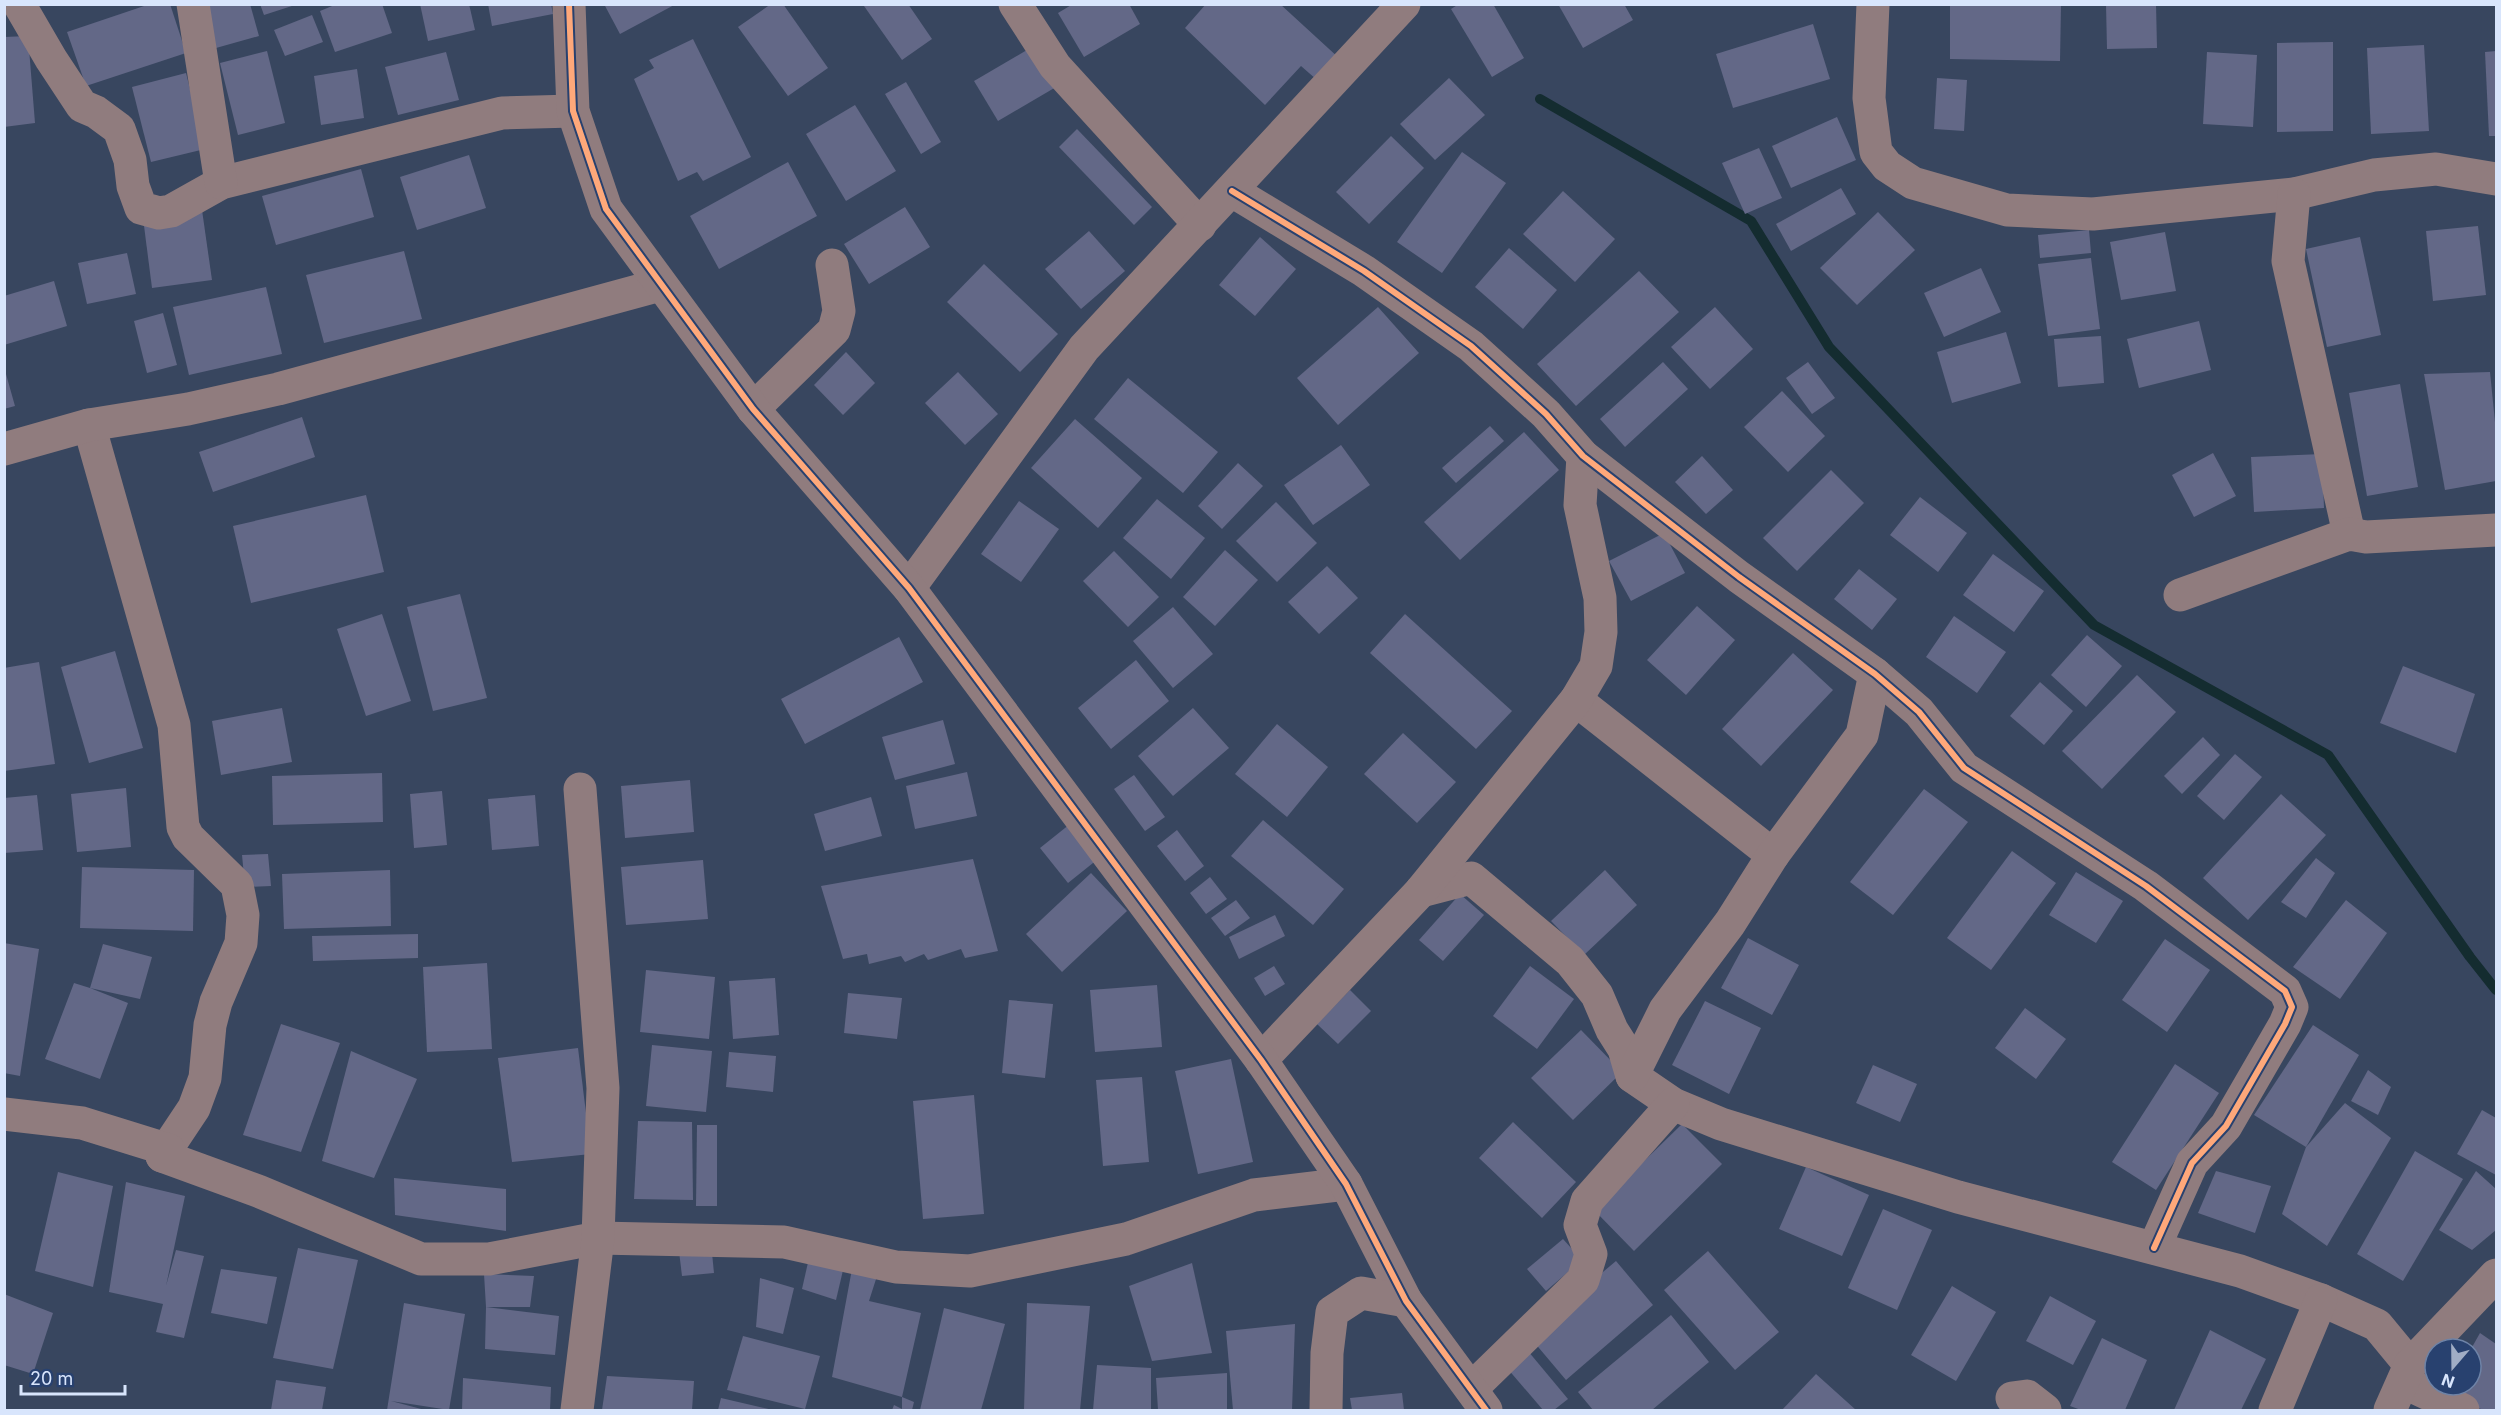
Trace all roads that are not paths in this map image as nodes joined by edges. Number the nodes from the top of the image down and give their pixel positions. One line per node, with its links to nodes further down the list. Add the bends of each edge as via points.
1 (19, 4): 9 (street, via 82,106 119,129 141,208 159,213 171,211)
2 (193, 4): 9 (street)
3 (569, 4): 7 (street)
4 (1015, 4): 12 (street, via 1055,66)
5 (1404, 4): 10 (street)
6 (1873, 4): 11 (street, via 1869,98 1876,152 1887,166 1913,183 2007,210 2093,214)
7 (573, 111): 9 (street, via 502,113); 14 (street, via 606,209)
8 (2496, 179): 11 (street, via 2436,169 2374,175)
9 (221, 183)
10 (1232, 191): 12 (street); 18 (street, via 1364,271 1472,346 1546,414)
11 (2294, 194): 20 (street, via 2288,261)
12 (1200, 225): 21 (street, via 1084,348)
13 (832, 265): 15 (street, via 839,311 834,330)
14 (660, 285): 15 (street); 16 (street, via 278,389)
15 (753, 409): 21 (street)
16 (89, 425): 17 (street); 32 (street, via 174,725 183,827 188,837 237,885 243,915 241,943 210,1025 205,1078 194,1108)
17 (4, 449)
18 (1582, 456): 23 (street, via 1739,577); 24 (street, via 1580,505 1600,598 1601,632 1596,666)
19 (2496, 530): 20 (street, via 2366,537)
20 (2349, 534): 22 (street)
21 (909, 588): 28 (street)
22 (2180, 595)
23 (1875, 674): 26 (street, via 1862,735); 35 (street, via 1919,712 1964,768 2146,886 2285,991 2292,1007 2285,1024 2226,1126 2192,1163)
24 (1576, 700): 26 (street); 27 (street)
25 (580, 789): 34 (street, via 603,1088)
26 (1773, 855): 29 (street, via 1730,923 1665,1010)
27 (1421, 891): 28 (street); 29 (street, via 1472,878 1570,961 1597,995 1624,1049)
28 (1261, 1060): 33 (street)
29 (1632, 1076): 30 (street)
30 (1673, 1104): 35 (street, via 1721,1124 1958,1197); 41 (street, via 1587,1201 1580,1225 1591,1254 1583,1281)
31 (4, 1114): 32 (street, via 82,1123)
32 (164, 1153): 34 (street, via 421,1258 489,1259)
33 (1346, 1184): 34 (street, via 1254,1195 1126,1239 970,1271 896,1267 784,1242); 38 (street)
34 (598, 1238): 42 (street)
35 (2154, 1248): 37 (street, via 2240,1270)
36 (2496, 1275): 39 (street)
37 (2321, 1300): 39 (street, via 2377,1325); 45 (street)
38 (1406, 1301): 41 (street); 43 (street, via 1361,1293 1332,1312)
39 (2401, 1386): 46 (street)
40 (2012, 1398): 44 (street, via 2027,1396)
41 (1478, 1400)
42 (577, 1410)
43 (1326, 1410)
44 (2045, 1410)
45 (2275, 1410)
46 (2463, 1410)

